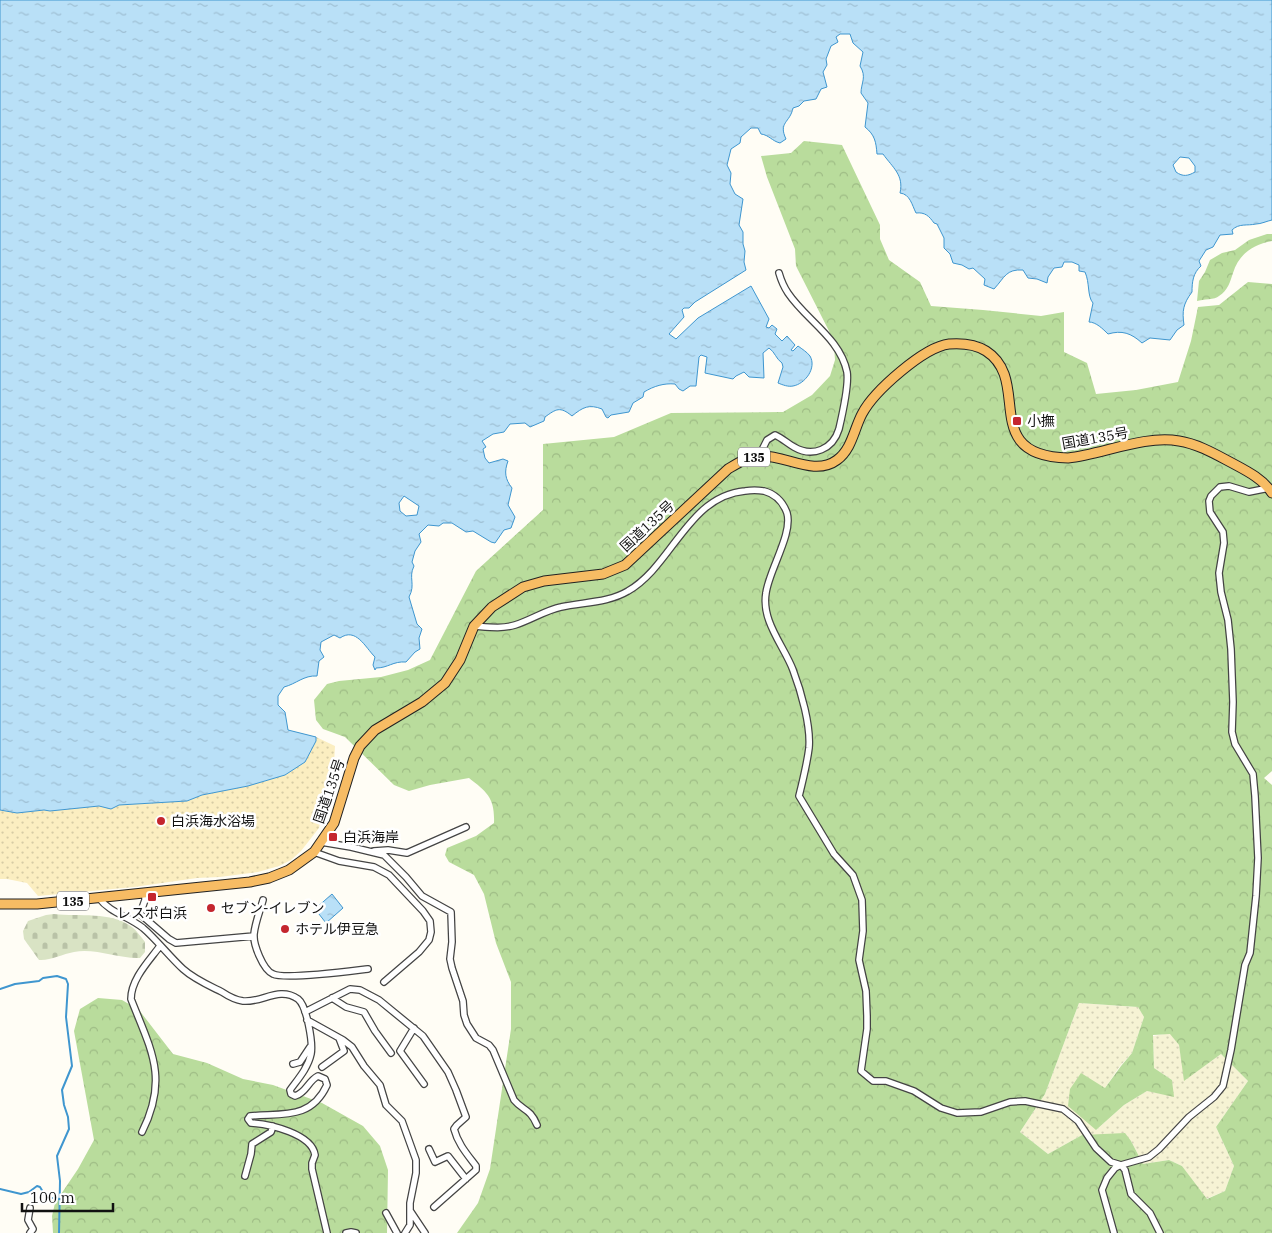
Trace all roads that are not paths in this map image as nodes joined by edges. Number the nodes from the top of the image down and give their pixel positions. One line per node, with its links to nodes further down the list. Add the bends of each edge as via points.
1 (779, 273): 2 (street, via 789,295 837,349 847,374 839,426 832,444 814,452 803,451 775,435 767,440)
2 (759, 456): 3 (highway, 国道135号 / 135, via 811,466 827,465 837,460 851,443 862,414 884,386 925,353 947,344 960,343 984,350 1000,365 1007,384 1014,430 1027,448 1038,454 1068,458 1158,440 1177,441 1202,447 1226,459 1246,470); 4 (highway, 国道135号 / 135, via 728,469 625,565 603,574 544,581 523,588 492,607)
3 (1270, 491): 31 (street, via 1249,492 1220,486 1209,501 1210,512 1223,532 1219,574 1231,649 1232,732 1235,744 1253,774 1258,858 1250,953 1231,1050 1222,1086 1214,1097 1189,1117 1159,1150 1149,1157)
4 (474, 626): 6 (highway, 国道135号 / 135, via 460,660 445,683 422,702 375,730 360,746 334,823); 31 (street, via 500,628 514,625 560,607 626,593 643,581 692,521 716,499 740,491 773,493 782,503 788,524 769,581 765,604 769,620 793,669 806,715 809,746 800,796 834,854 853,876 862,900 863,931 859,960 866,991 867,1016 861,1072 873,1081 914,1091 941,1108 957,1113 980,1112 1010,1102 1025,1101 1059,1107 1078,1120 1096,1148 1111,1162)
5 (466, 827): 8 (street, via 407,853)
6 (321, 842): 7 (highway, 国道135号 / 135); 8 (street)
7 (314, 852): 9 (highway, 国道135号 / 135, via 289,870 270,878); 16 (street, via 339,861 374,867 390,875 430,921 430,940)
8 (370, 852): 27 (street, via 387,858 422,896 451,912 452,968 467,1024 476,1038 493,1050 514,1100 532,1113)
9 (145, 893): 10 (highway, 国道135号 / 135); 13 (street, via 140,914 176,943)
10 (99, 898): 12 (highway, 国道135号 / 135); 14 (street, via 112,911 142,927)
11 (263, 900): 13 (street)
12 (0, 904)
13 (254, 936): 15 (street, via 265,968 278,976)
14 (160, 946): 18 (street, via 194,977 234,999 252,1000 281,994 297,999); 29 (street, via 131,992 152,1051 156,1073 151,1114)
15 (368, 969)
16 (384, 982)
17 (332, 998): 18 (street); 20 (street, via 350,989 360,990 379,1000); 23 (street, via 346,1007 364,1012)
18 (305, 1012): 19 (street)
19 (307, 1020): 21 (street); 22 (street)
20 (414, 1028): 26 (street, via 400,1051); 33 (street, via 448,1072 463,1108 466,1117 454,1129 462,1148 476,1166)
21 (338, 1038): 25 (street, via 344,1051); 36 (street, via 356,1052 380,1086 386,1105 402,1121 416,1160)
22 (311, 1046): 24 (street, via 300,1062); 28 (street, via 309,1059 290,1090 291,1094 300,1094 318,1076 325,1079 326,1088 298,1113 249,1117 251,1123)
23 (391, 1052)
24 (293, 1064)
25 (322, 1067)
26 (424, 1084)
27 (537, 1125)
28 (273, 1126): 32 (street, via 267,1135 252,1144); 39 (street, via 307,1141 314,1151 311,1166)
29 (142, 1132)
30 (429, 1149): 33 (street, via 435,1162 448,1156)
31 (1121, 1165): 45 (street, via 1107,1178 1102,1190); 46 (street, via 1131,1194 1150,1213)
32 (245, 1176)
33 (466, 1180): 34 (street)
34 (434, 1207)
35 (30, 1208): 38 (street, via 28,1220 33,1229)
36 (411, 1212): 43 (street); 44 (street)
37 (386, 1213): 42 (street)
38 (30, 1233)
39 (327, 1233)
40 (346, 1233): 41 (street)
41 (356, 1233)
42 (397, 1233)
43 (405, 1233)
44 (425, 1233)
45 (1114, 1233)
46 (1160, 1233)

